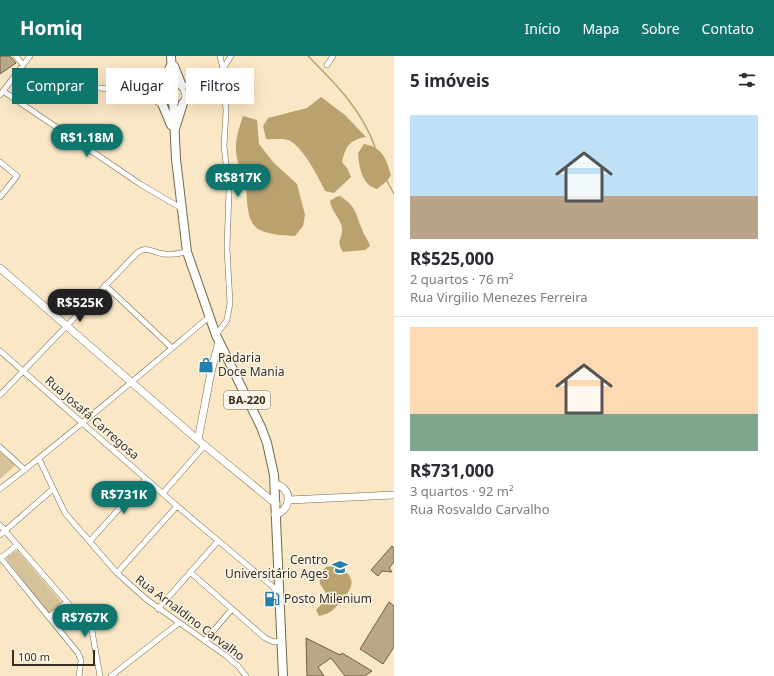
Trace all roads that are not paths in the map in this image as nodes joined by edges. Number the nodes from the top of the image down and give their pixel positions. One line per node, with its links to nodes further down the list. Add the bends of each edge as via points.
1 (16, 56): 7 (street)
2 (30, 56): 7 (street)
3 (220, 56): 10 (street)
4 (231, 56): 11 (street)
5 (333, 56): 8 (street)
6 (171, 59): 14 (main road)
7 (23, 65): 9 (street)
8 (327, 65)
9 (21, 68)
10 (223, 68)
11 (224, 68)
12 (12, 79): 16 (street)
13 (178, 86): 14 (street)
14 (182, 86): 15 (street); 17 (street, via 185,96)
15 (186, 86)
16 (1, 93): 25 (street)
17 (183, 103): 21 (street); 22 (main road)
18 (173, 104): 21 (main road, BA-220)
19 (225, 104): 31 (street, via 224,157 230,202 227,248 230,303 227,320)
20 (162, 105): 21 (street); 22 (main road)
21 (173, 110): 22 (main road, BA-220)
22 (174, 131): 25 (main road, BA-220)
23 (0, 162): 24 (street, via 17,176)
24 (0, 197)
25 (181, 208): 26 (main road, BA-220)
26 (187, 252): 28 (street, via 164,254 142,249); 29 (main road, BA-220)
27 (0, 268): 30 (street)
28 (105, 285): 30 (street); 32 (street)
29 (209, 317): 31 (main road, BA-220); 32 (street)
30 (67, 325): 34 (street); 35 (street)
31 (217, 338): 38 (street); 44 (main road, BA-220, via 261,427 271,459)
32 (172, 348): 35 (street)
33 (0, 351): 34 (street, Rua Josafá Carregosa)
34 (23, 371): 36 (street); 37 (street, Rua Josafá Carregosa)
35 (131, 381): 37 (street); 38 (street)
36 (0, 395)
37 (82, 424): 41 (street); 43 (street, Rua Josafá Carregosa)
38 (198, 440): 39 (street)
39 (205, 445): 47 (street); 50 (street)
40 (0, 447): 42 (street)
41 (39, 459): 42 (street); 46 (street, Rua Arnaldino Carvalho)
42 (25, 470): 45 (street)
43 (146, 479): 47 (street, Rua Josafá Carregosa); 56 (street)
44 (275, 484): 49 (street, via 286,491); 50 (main road, BA-220)
45 (0, 489)
46 (53, 489): 54 (street); 56 (street, Rua Arnaldino Carvalho, via 65,513)
47 (163, 493): 51 (street, Rua Josafá Carregosa)
48 (394, 495): 49 (street)
49 (289, 500): 52 (street, via 286,509)
50 (276, 504): 52 (main road, BA-220)
51 (177, 506): 57 (street, Rua Josafá Carregosa); 61 (street)
52 (275, 515): 62 (main road, BA-220)
53 (0, 525): 54 (street)
54 (5, 530): 55 (street); 58 (street)
55 (0, 535)
56 (90, 541): 61 (street, Rua Arnaldino Carvalho)
57 (218, 541): 60 (street); 62 (street, Rua Josafá Carregosa)
58 (17, 545): 59 (street); 63 (street)
59 (0, 558): 66 (street)
60 (190, 572): 64 (street); 65 (street)
61 (117, 574): 64 (street, Rua Arnaldino Carvalho)
62 (280, 592): 69 (main road, BA-220)
63 (66, 602): 66 (street); 71 (street, via 92,631)
64 (158, 609): 67 (street, Rua Arnaldino Carvalho)
65 (231, 610): 68 (street); 69 (street, via 265,638)
66 (49, 617): 70 (street, via 80,657)
67 (179, 623): 68 (street, Rua Arnaldino Carvalho); 72 (street)
68 (205, 641): 73 (street, Rua Arnaldino Carvalho, via 238,666)
69 (282, 642): 74 (main road, BA-220)
70 (79, 676)
71 (100, 676)
72 (111, 676)
73 (246, 676)
74 (283, 676)

